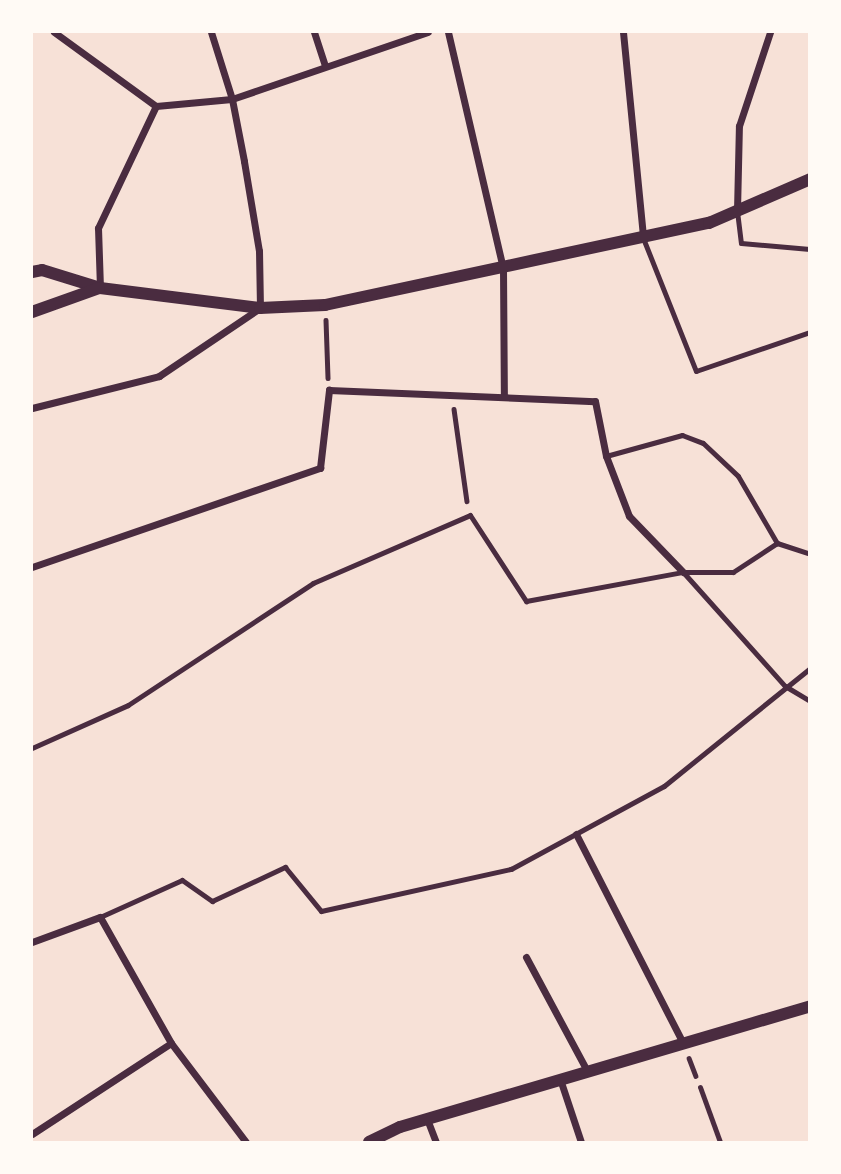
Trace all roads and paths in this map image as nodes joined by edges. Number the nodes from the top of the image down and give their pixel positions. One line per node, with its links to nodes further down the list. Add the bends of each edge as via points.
1 (54, 32): 10 (street)
2 (211, 32): 9 (street)
3 (314, 32): 8 (street)
4 (428, 32): 8 (street)
5 (448, 32): 15 (street)
6 (624, 32): 13 (street)
7 (770, 32): 12 (street, via 739,126)
8 (325, 65): 9 (street)
9 (232, 99): 10 (street); 19 (street, via 259,251)
10 (156, 106): 17 (street, via 98,228)
11 (810, 179): 12 (street)
12 (737, 211): 13 (street, via 709,223); 14 (lane, via 741,243)
13 (643, 238): 15 (street); 21 (lane, via 696,371)
14 (810, 249)
15 (503, 269): 18 (street); 24 (street)
16 (32, 272): 17 (street, via 42,270)
17 (100, 288): 19 (street); 20 (street)
18 (325, 304): 19 (street); 22 (path)
19 (260, 307): 25 (street, via 159,376)
20 (32, 312)
21 (810, 331)
22 (329, 390): 23 (street); 30 (street, via 320,468)
23 (453, 395): 24 (street); 27 (path)
24 (504, 397): 26 (street, via 596,401)
25 (32, 408)
26 (606, 456): 28 (lane, via 682,435 704,443 738,476); 31 (street, via 629,516)
27 (470, 515): 31 (lane, via 526,601); 35 (lane, via 313,583 128,705)
28 (777, 543): 29 (lane); 31 (lane, via 733,572)
29 (810, 554)
30 (32, 567)
31 (683, 572): 33 (lane)
32 (810, 668): 33 (lane)
33 (785, 686): 34 (lane); 36 (lane, via 664,786)
34 (810, 701)
35 (32, 748)
36 (576, 834): 37 (lane, via 511,869 321,911 285,867 212,901 182,880); 42 (street)
37 (100, 917): 38 (street); 41 (street)
38 (32, 942)
39 (526, 957): 43 (street)
40 (810, 1006): 42 (street)
41 (172, 1043): 47 (street); 48 (street)
42 (683, 1043): 43 (street); 45 (path)
43 (587, 1071): 44 (street)
44 (560, 1079): 46 (street); 51 (street)
45 (700, 1087): 52 (lane)
46 (427, 1119): 49 (street); 50 (street)
47 (32, 1134)
48 (246, 1143)
49 (369, 1143)
50 (436, 1143)
51 (581, 1143)
52 (720, 1143)

